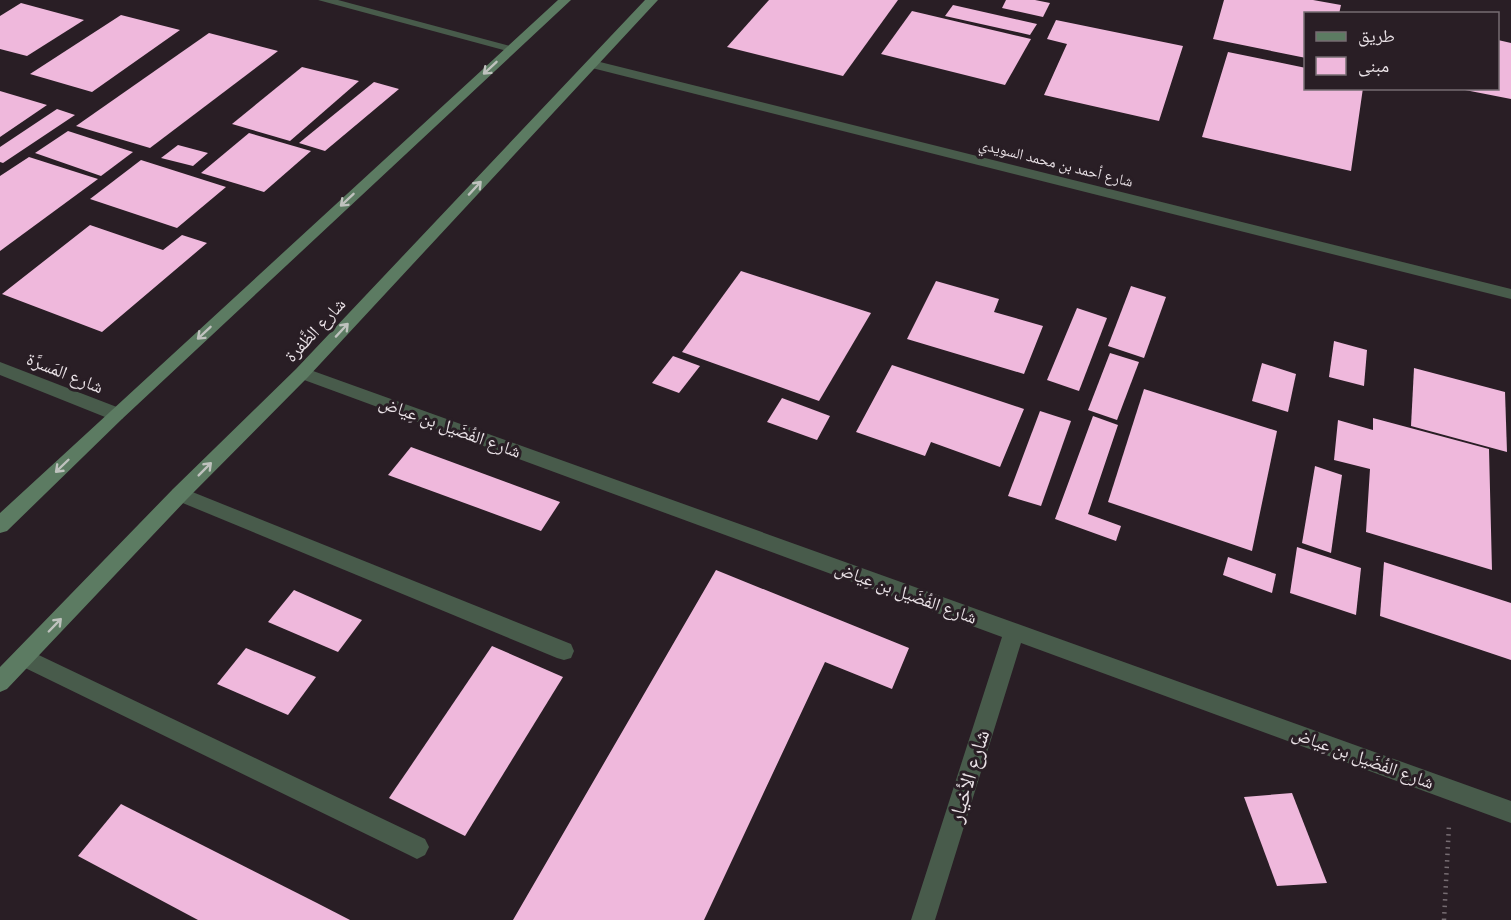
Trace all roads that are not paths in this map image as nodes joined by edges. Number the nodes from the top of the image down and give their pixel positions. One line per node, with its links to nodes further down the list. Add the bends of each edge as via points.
1 (324, 0): 4 (street)
2 (565, 0): 5 (main road)
3 (652, 0): 6 (main road, شارع الظَّفرة)
4 (343, 2): 5 (street)
5 (511, 48): 10 (main road, one-way to 10)
6 (592, 64): 7 (street, شارع أحمد بن محمد السويدي); 9 (main road, شارع الظَّفرة, one-way to 6)
7 (1511, 294)
8 (0, 368): 10 (street, شارع المَسرَّة)
9 (302, 373): 11 (main road, شارع الظَّفرة, one-way to 9); 13 (street, شارع الفُضَيل بن عِياض)
10 (116, 414): 12 (main road, one-way to 12)
11 (180, 494): 14 (street); 15 (main road, شارع الظَّفرة, one-way to 11)
12 (0, 525)
13 (1014, 632): 17 (street, شارع الفُضَيل بن عِياض); 19 (street, شارع الأخيار)
14 (564, 651)
15 (24, 657): 16 (main road, شارع الظَّفرة); 18 (street)
16 (0, 682)
17 (1511, 812)
18 (417, 847)
19 (924, 920)

